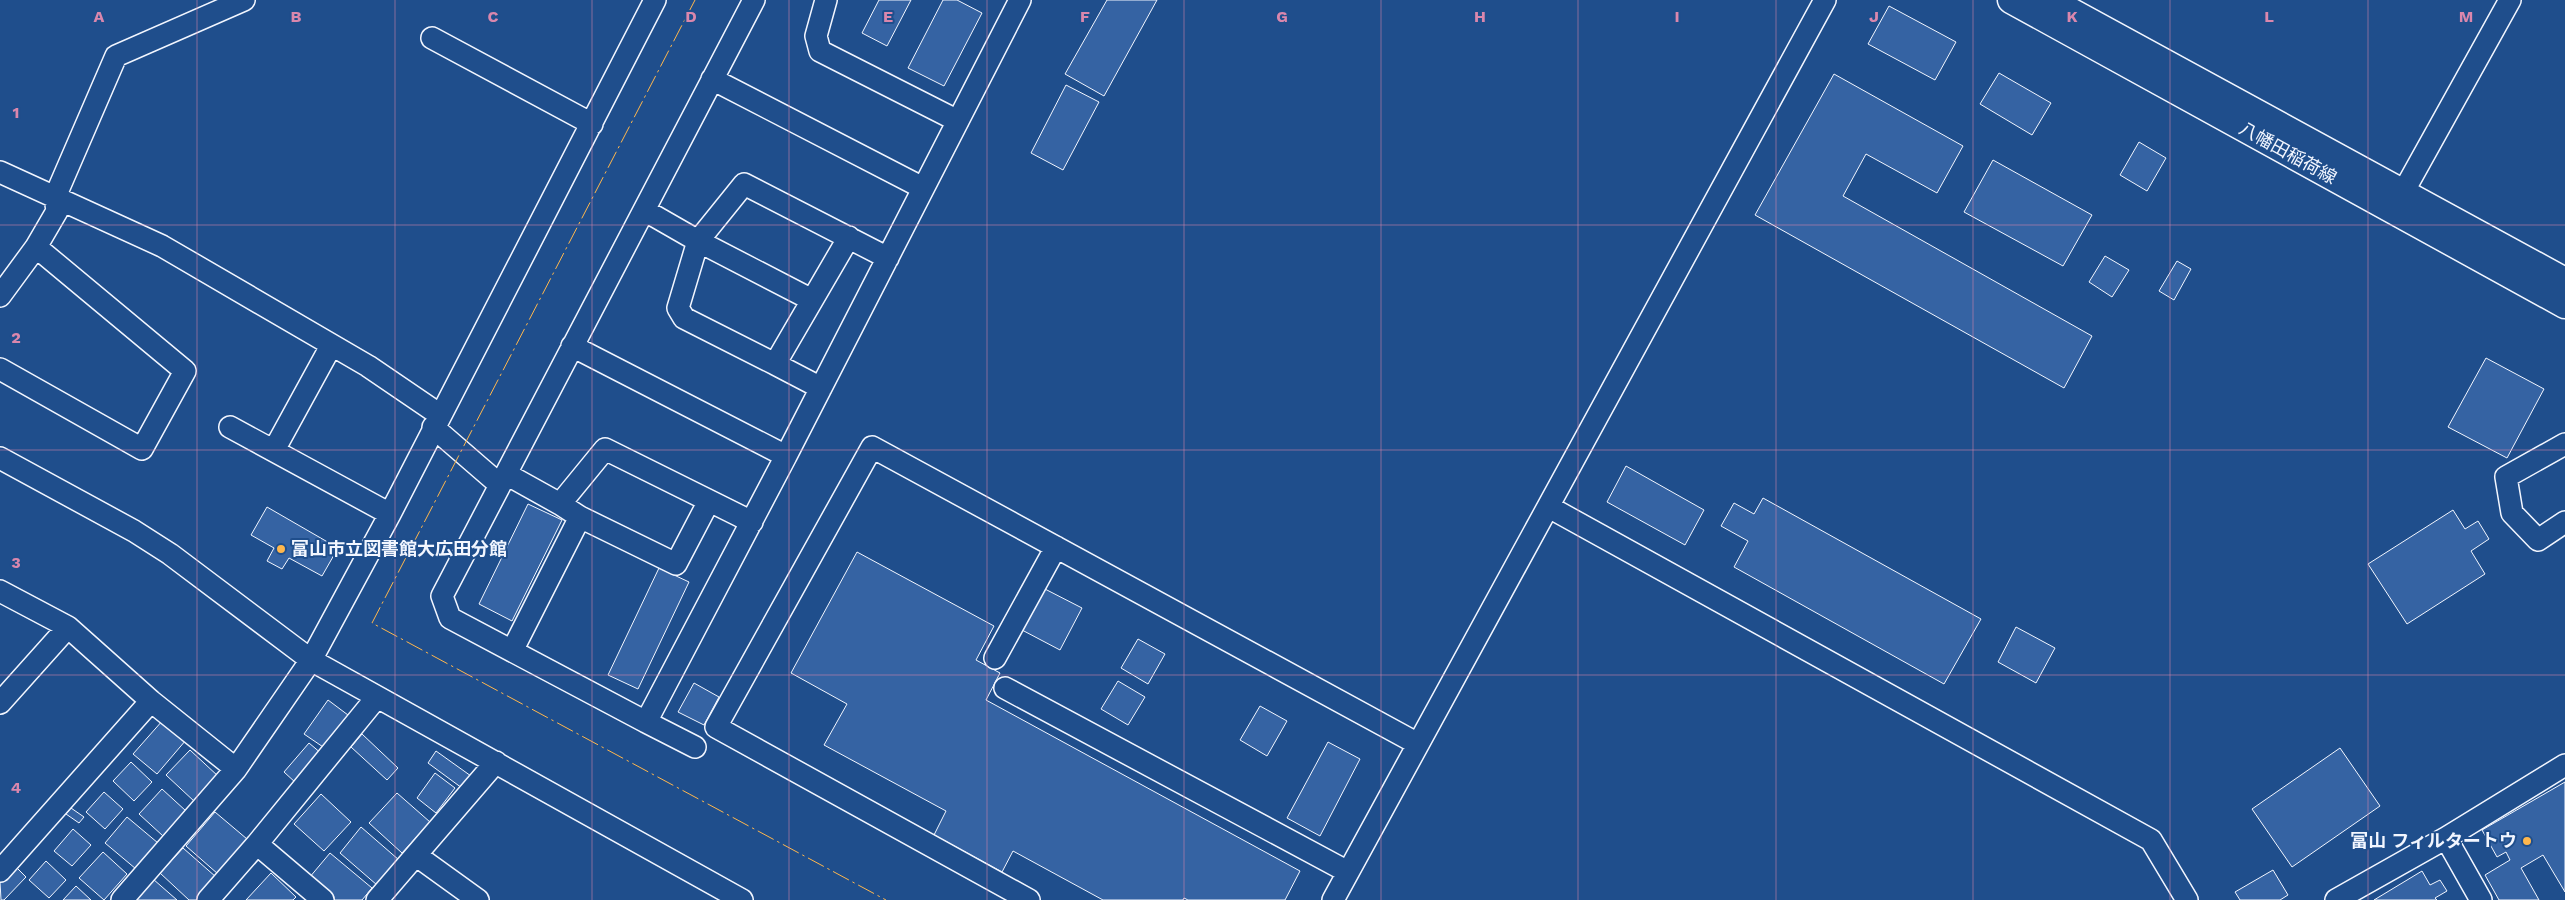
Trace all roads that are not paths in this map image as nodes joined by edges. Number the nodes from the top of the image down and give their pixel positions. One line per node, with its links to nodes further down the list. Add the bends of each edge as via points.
1 (244, 0): 16 (street, via 116,56)
2 (655, 0): 13 (street)
3 (754, 0): 11 (street)
4 (826, 0): 12 (street, via 816,36 820,51)
5 (1020, 0): 12 (street)
6 (1825, 0): 41 (street)
7 (2012, 0): 17 (main road, 八幡田稲荷線)
8 (2050, 0): 17 (main road, 八幡田稲荷線)
9 (2510, 0): 17 (street)
10 (432, 38): 13 (street)
11 (712, 79): 15 (street); 18 (street)
12 (958, 121): 15 (street)
13 (592, 124): 32 (street)
14 (0, 172): 16 (street)
15 (923, 188): 22 (street)
16 (55, 197): 21 (street, via 57,211); 27 (street, via 162,246)
17 (2398, 202): 23 (main road, 八幡田稲荷線); 26 (main road, 八幡田稲荷線)
18 (644, 210): 20 (street); 28 (street)
19 (849, 237): 20 (street, via 744,184); 22 (street); 25 (street)
20 (698, 241): 25 (street); 29 (street, via 678,308 684,318)
21 (36, 247): 24 (street); 30 (street, via 185,371 142,449)
22 (888, 258): 31 (street)
23 (2565, 282)
24 (0, 296)
25 (812, 300): 29 (street)
26 (2565, 305)
27 (331, 346): 32 (street, via 368,366); 35 (street)
28 (572, 346): 36 (street); 38 (street)
29 (776, 364): 31 (street)
30 (0, 369)
31 (821, 388): 36 (street)
32 (436, 421): 38 (street); 42 (street)
33 (230, 427): 35 (street)
34 (2565, 444): 45 (street, via 2506,476 2512,513 2538,540)
35 (274, 450): 42 (street)
36 (786, 456): 44 (street)
37 (0, 458): 51 (street, via 170,554)
38 (503, 479): 40 (street); 49 (street, via 442,596 450,618)
39 (709, 500): 40 (street, via 605,449); 43 (street, via 676,564); 44 (street)
40 (560, 504): 43 (street)
41 (1549, 507): 57 (street); 75 (street, via 2151,840)
42 (390, 514): 51 (street)
43 (580, 517): 49 (street)
44 (752, 522): 56 (street)
45 (2565, 522)
46 (1056, 547): 50 (street); 57 (street); 73 (street, via 872,447 716,727)
47 (0, 591): 48 (street)
48 (68, 627): 54 (street); 55 (street)
49 (512, 651): 56 (street)
50 (995, 658)
51 (311, 660): 53 (street); 61 (street)
52 (1005, 688): 66 (street)
53 (377, 697): 59 (street); 63 (street)
54 (151, 701): 61 (street); 65 (street)
55 (0, 703)
56 (646, 722): 58 (street)
57 (1418, 744): 66 (street)
58 (695, 747)
59 (496, 762): 64 (street); 72 (street)
60 (2565, 765): 62 (street)
61 (236, 769): 67 (street)
62 (2446, 838): 76 (street); 77 (street)
63 (257, 844): 68 (street); 69 (street)
64 (417, 856): 70 (street); 71 (street)
65 (0, 871)
66 (1348, 872): 74 (street)
67 (122, 900)
68 (208, 900)
69 (322, 900)
70 (377, 900)
71 (478, 900)
72 (742, 900)
73 (1029, 900)
74 (1332, 900)
75 (2187, 900)
76 (2336, 900)
77 (2481, 900)

